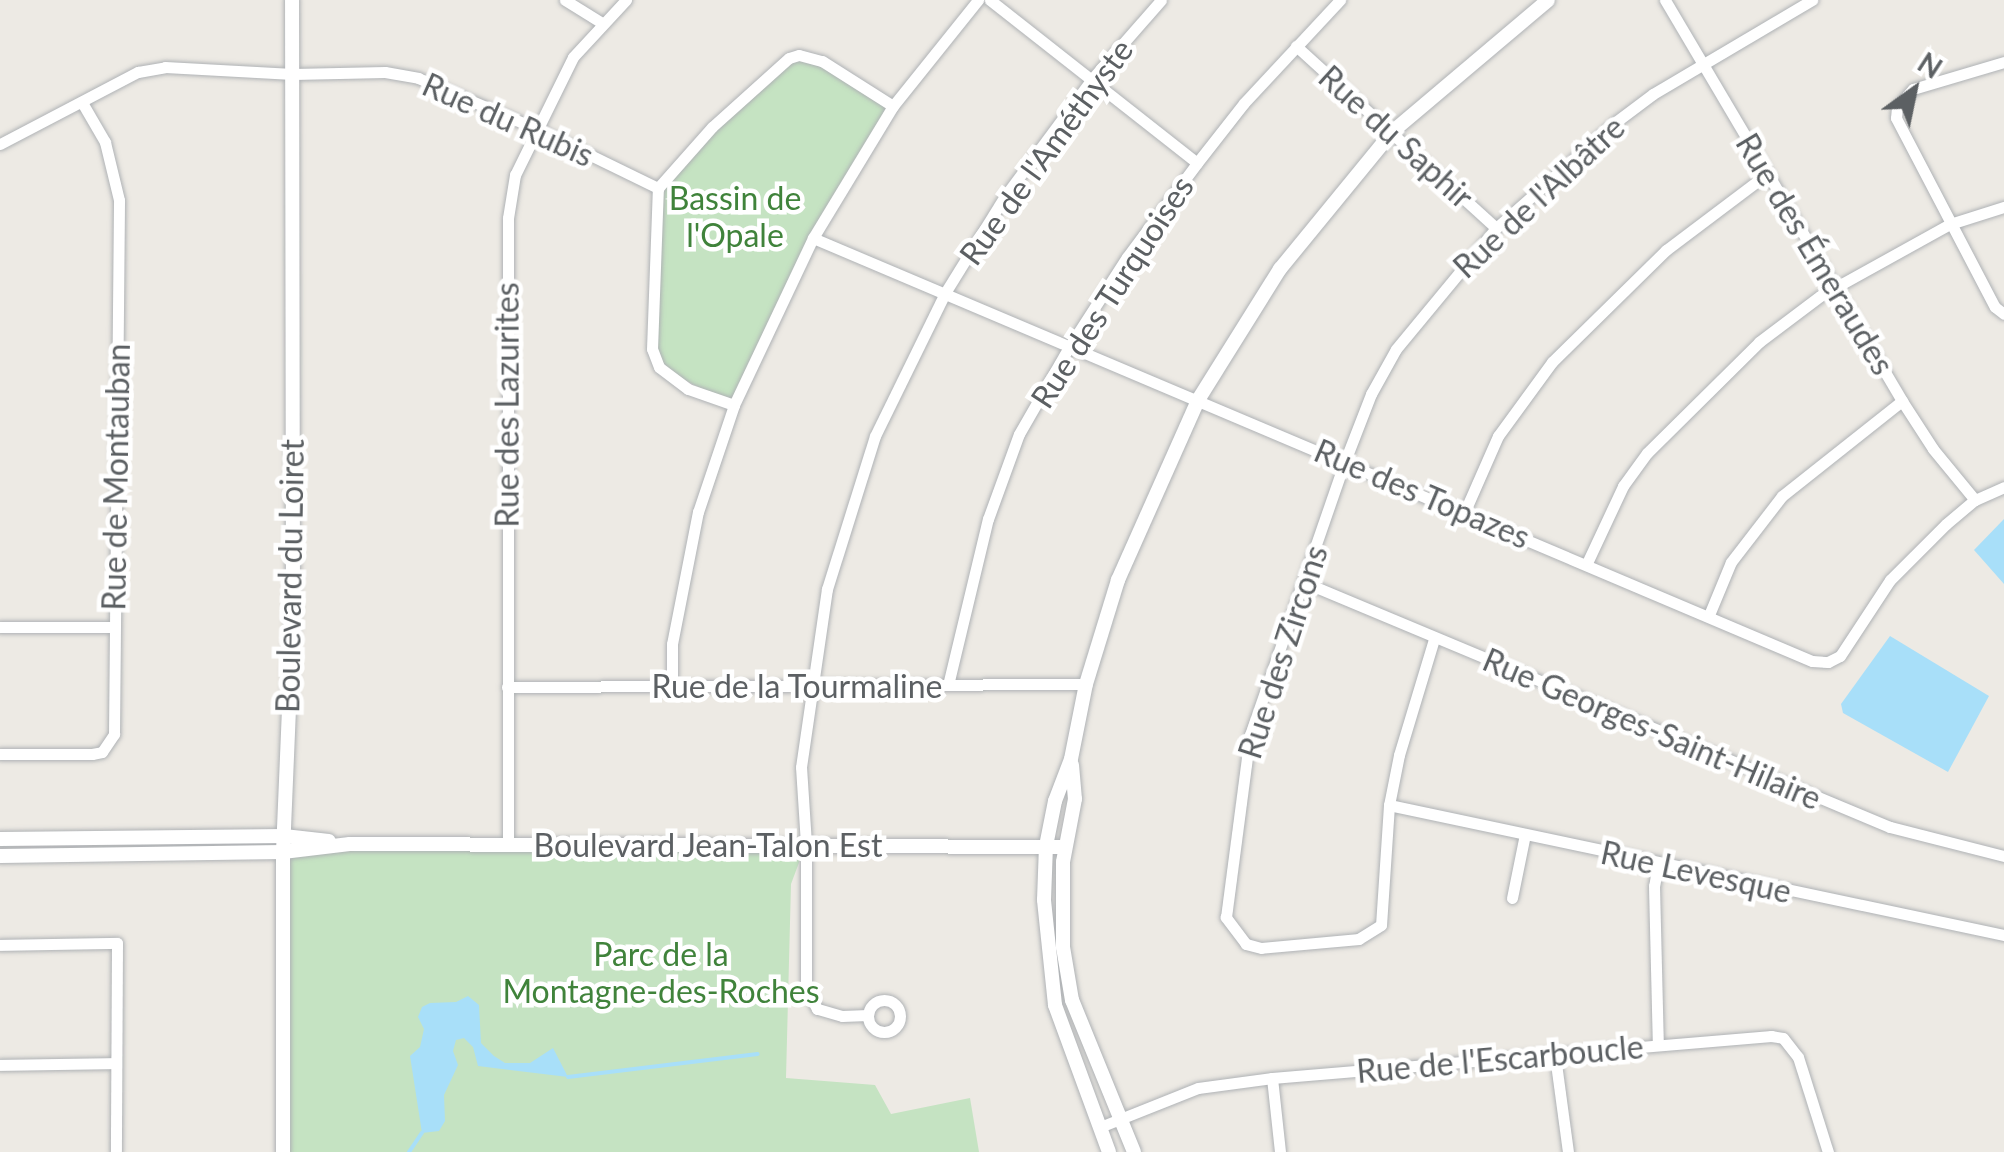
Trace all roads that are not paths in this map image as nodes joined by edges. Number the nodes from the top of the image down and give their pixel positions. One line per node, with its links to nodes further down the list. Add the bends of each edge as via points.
1 (292, 0): 15 (street, Boulevard du Loiret)
2 (564, 0): 11 (street)
3 (626, 0): 11 (street, Rue des Lazurites)
4 (978, 0): 18 (street)
5 (990, 0): 16 (street)
6 (1161, 0): 16 (street, Rue de l'Améthyste)
7 (1340, 0): 12 (street, Rue des Turquoises)
8 (1548, 0): 20 (street)
9 (1665, 0): 14 (street, Rue des Émeraudes)
10 (1812, 0): 14 (street, Rue de l'Albâtre)
11 (602, 23): 19 (street, Rue des Lazurites, via 573,57)
12 (1296, 46): 20 (street, Rue du Saphir); 22 (street, Rue des Turquoises)
13 (2004, 62): 26 (street, via 1914,89 1897,106 1900,132)
14 (1703, 64): 23 (street, Rue des Émeraudes); 27 (street, Rue de l'Albâtre, via 1613,124)
15 (293, 74): 17 (street, Rue du Rubis, via 166,66 138,72); 19 (street, Rue du Rubis, via 418,78); 55 (street, Boulevard du Loiret, via 293,612)
16 (1091, 80): 22 (street); 30 (street, Rue de l'Améthyste, via 1005,196)
17 (83, 104): 21 (street, Rue du Rubis); 44 (street, Rue de Montauban, via 105,142 119,200)
18 (893, 106): 24 (street, via 822,61 788,58); 28 (street)
19 (537, 129): 24 (street, Rue du Rubis); 48 (street, Rue des Lazurites, via 515,175 508,218)
20 (1392, 132): 27 (street, Rue du Saphir); 33 (street, via 1280,269)
21 (0, 144)
22 (1197, 163): 32 (street, Rue des Turquoises)
23 (1767, 174): 29 (street, Rue des Émeraudes); 39 (street, via 1666,250 1552,362 1498,436)
24 (658, 188): 35 (street, via 652,349 659,368 688,389)
25 (2004, 207): 26 (street)
26 (1950, 224): 29 (street); 31 (street)
27 (1496, 228): 36 (street, Rue de l'Albâtre, via 1396,349)
28 (813, 238): 30 (street, Rue des Topazes); 35 (street)
29 (1837, 288): 34 (street, Rue des Émeraudes); 40 (street, via 1759,342 1673,424 1624,486)
30 (946, 293): 32 (street, Rue des Topazes); 50 (street, Rue de l'Améthyste, via 875,436 827,590)
31 (2004, 314)
32 (1068, 347): 33 (street, Rue des Topazes); 47 (street, Rue des Turquoises, via 1019,434 988,519)
33 (1198, 400): 36 (street, Rue des Topazes); 46 (street, via 1143,516)
34 (1902, 401): 38 (street, Rue des Émeraudes); 42 (street, via 1782,496 1731,562)
35 (734, 405): 49 (street, via 698,512 672,644)
36 (1345, 461): 39 (street, Rue des Topazes); 41 (street, Rue des Zircons)
37 (2004, 487): 38 (street)
38 (1976, 500): 42 (street, Rue des Topazes, via 1890,580 1847,646 1828,662)
39 (1466, 511): 40 (street, Rue des Topazes)
40 (1586, 563): 42 (street, Rue des Topazes)
41 (1306, 583): 45 (street, Rue Georges-Saint-Hilaire); 53 (street, Rue des Zircons, via 1250,735 1226,917 1233,932 1261,948 1374,933 1381,925)
42 (1709, 615)
43 (0, 627): 44 (street)
44 (114, 627): 51 (street, Rue de Montauban, via 110,744 92,754)
45 (1434, 638): 53 (street, Rue des Zircons); 64 (street, Rue Georges-Saint-Hilaire, via 1890,827)
46 (1086, 684): 47 (street, Rue de la Tourmaline); 52 (street)
47 (948, 685): 50 (street, Rue de la Tourmaline)
48 (507, 686): 49 (street, Rue de la Tourmaline); 59 (street, Rue des Lazurites)
49 (672, 686): 50 (street, Rue de la Tourmaline)
50 (809, 686): 58 (street, Rue de l'Améthyste, via 801,767)
51 (0, 754)
52 (1071, 759): 60 (street); 61 (street, via 1075,799)
53 (1389, 805): 54 (street, Rue Levesque)
54 (1525, 834): 65 (street, Rue Levesque); 66 (street)
55 (284, 836): 56 (street, Boulevard Jean-Talon Est); 57 (street, Boulevard Jean-Talon Est); 62 (street, Boulevard du Loiret)
56 (0, 839)
57 (350, 844): 59 (street, Boulevard Jean-Talon Est); 62 (street, Boulevard Jean-Talon Est)
58 (806, 844): 59 (street, Boulevard Jean-Talon Est); 60 (street, Boulevard Jean-Talon Est); 69 (street, Rue de l'Améthyste, via 810,1002 828,1014)
59 (508, 845)
60 (1046, 846): 61 (street, Boulevard Jean-Talon Est); 76 (street, via 1044,900 1055,1004)
61 (1066, 847): 75 (street, via 1063,946 1072,1000)
62 (283, 852): 63 (street, Boulevard Jean-Talon Est); 78 (street, Boulevard du Loiret)
63 (0, 856)
64 (2004, 856)
65 (1658, 864): 67 (street, Rue Levesque); 70 (street)
66 (1512, 898)
67 (2004, 935)
68 (0, 945): 72 (street, via 118,943)
69 (868, 1015)
70 (1658, 1045): 71 (street, Rue de l'Escarboucle); 83 (street, Rue de l'Escarboucle, via 1782,1038 1798,1057)
71 (1556, 1056): 74 (street, Rue de l'Escarboucle); 82 (street)
72 (116, 1064): 73 (street); 77 (street)
73 (0, 1065)
74 (1272, 1078): 75 (street, Rue de l'Escarboucle, via 1198,1088); 81 (street)
75 (1122, 1117): 76 (street, Rue de l'Escarboucle); 80 (street)
76 (1100, 1127): 79 (street)
77 (116, 1152)
78 (283, 1152)
79 (1110, 1152)
80 (1134, 1152)
81 (1280, 1152)
82 (1568, 1152)
83 (1828, 1152)

